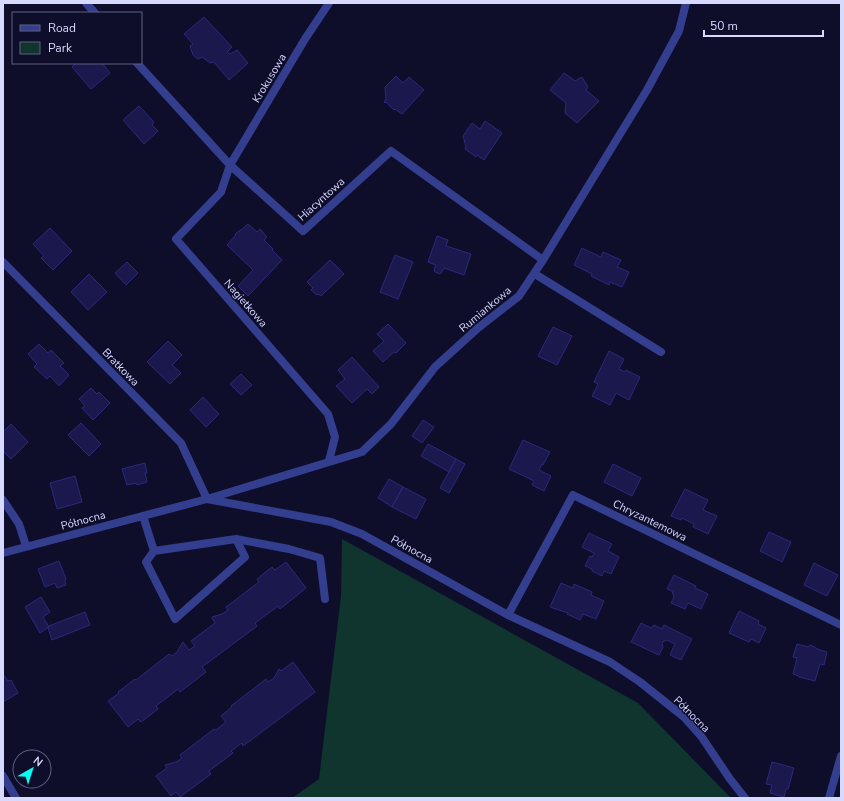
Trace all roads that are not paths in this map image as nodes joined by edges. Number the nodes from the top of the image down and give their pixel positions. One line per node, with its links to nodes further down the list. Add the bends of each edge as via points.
1 (86, 3): 4 (street)
2 (329, 3): 6 (street, Krokusowa)
3 (686, 3): 7 (street, Rumiankowa, via 679,31 647,90)
4 (94, 12)
5 (138, 64): 6 (street, Hiacyntowa)
6 (230, 165): 7 (street, Hiacyntowa, via 302,231 391,152); 11 (street, Nagietkowa, via 221,192 176,239 328,414 335,437)
7 (543, 260): 9 (street, Rumiankowa)
8 (3, 262): 12 (street, Bratkowa, via 181,443)
9 (535, 274): 10 (street); 11 (street, Rumiankowa, via 519,296 478,328 435,367 391,424 362,452)
10 (661, 352)
11 (329, 462): 12 (street, Rumiankowa)
12 (208, 499): 14 (street, Północna); 20 (street, Północna, via 331,522 362,534)
13 (3, 500): 16 (street, via 19,524)
14 (143, 516): 16 (street, Północna); 17 (street)
15 (236, 539): 17 (street); 17 (street, via 245,557 175,619 146,562); 19 (street, via 289,548 320,558)
16 (26, 546): 18 (street, Północna)
17 (154, 551)
18 (3, 552)
19 (325, 599)
20 (508, 615): 21 (street, Chryzantemowa, via 573,495); 25 (street, Północna, via 610,662 640,682 684,717 701,736)
21 (841, 625)
22 (841, 756): 26 (street)
23 (3, 776): 24 (street)
24 (16, 798)
25 (745, 798)
26 (829, 798)

